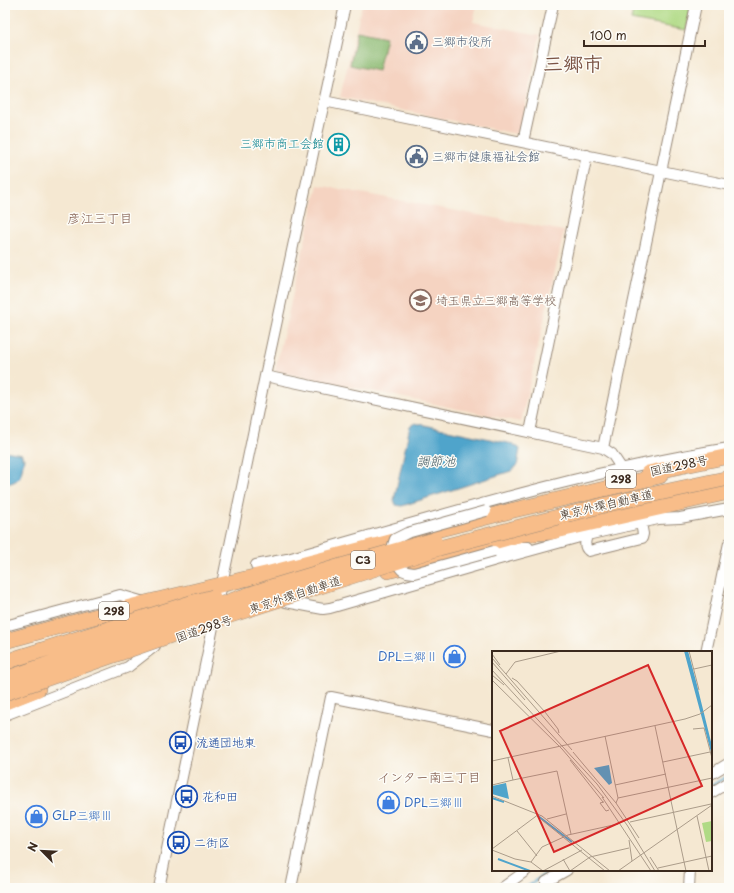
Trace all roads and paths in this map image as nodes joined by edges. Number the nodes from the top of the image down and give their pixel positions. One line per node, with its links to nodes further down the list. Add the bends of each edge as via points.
1 (345, 5): 4 (street)
2 (553, 5): 5 (street)
3 (696, 5): 7 (street)
4 (324, 101): 5 (street); 9 (street)
5 (523, 142): 6 (street)
6 (588, 156): 7 (street); 10 (street)
7 (661, 171): 8 (street); 11 (street)
8 (729, 185)
9 (265, 376): 10 (street); 35 (street)
10 (530, 432): 11 (street)
11 (603, 448): 15 (street, via 612,454)
12 (729, 448): 14 (street)
13 (729, 456): 14 (highway, 国道298号 / 298)
14 (694, 458): 15 (street); 24 (highway, 国道298号 / 298, via 547,497)
15 (622, 469): 20 (street)
16 (729, 469): 33 (highway, 東京外環自動車道 / C3, bridge, via 599,496 484,525)
17 (660, 476): 24 (highway, 国道298号 / 298)
18 (729, 478): 45 (highway, 東京外環自動車道 / C3, bridge, via 608,504 439,548 209,622)
19 (729, 492): 22 (highway, 国道298号 / 298)
20 (505, 497): 30 (street, bridge, via 497,506 486,511 407,533 395,539 392,548 397,564 402,570 414,573 510,547); 31 (street)
21 (729, 501): 22 (highway, via 705,506)
22 (669, 502): 25 (highway, 国道298号 / 298); 27 (highway, 国道298号 / 298, via 603,512)
23 (729, 509): 26 (street)
24 (514, 510): 34 (highway, 国道298号 / 298)
25 (594, 522): 27 (highway, 国道298号 / 298, via 551,532); 28 (street)
26 (641, 523): 28 (street); 28 (street, via 642,538 589,551 585,543)
27 (522, 534): 36 (highway, 国道298号 / 298)
28 (587, 535): 30 (street)
29 (729, 544): 42 (street)
30 (544, 547): 36 (street, via 330,608)
31 (291, 558): 32 (street); 34 (street)
32 (256, 565)
33 (341, 566): 43 (highway, bridge, via 300,573 194,602); 44 (highway, 東京外環自動車道 / C3, bridge, via 223,603)
34 (270, 573): 35 (highway, 国道298号 / 298)
35 (223, 584): 37 (highway, 国道298号 / 298); 38 (street)
36 (286, 602): 38 (highway, 国道298号 / 298)
37 (145, 603): 39 (street, via 120,595); 40 (highway, 国道298号 / 298)
38 (214, 625): 41 (highway, 国道298号 / 298); 57 (street)
39 (5, 626)
40 (5, 641)
41 (155, 646): 45 (highway, 国道298号 / 298); 46 (street, via 128,667)
42 (706, 651)
43 (5, 663)
44 (5, 679)
45 (8, 698)
46 (5, 715)
47 (492, 730): 58 (street, via 331,697)
48 (729, 763): 49 (street)
49 (712, 773)
50 (729, 782): 51 (street)
51 (712, 792)
52 (525, 871): 56 (street)
53 (565, 871): 55 (street)
54 (690, 871): 59 (street)
55 (546, 882)
56 (508, 886)
57 (159, 888)
58 (291, 888)
59 (689, 888)

